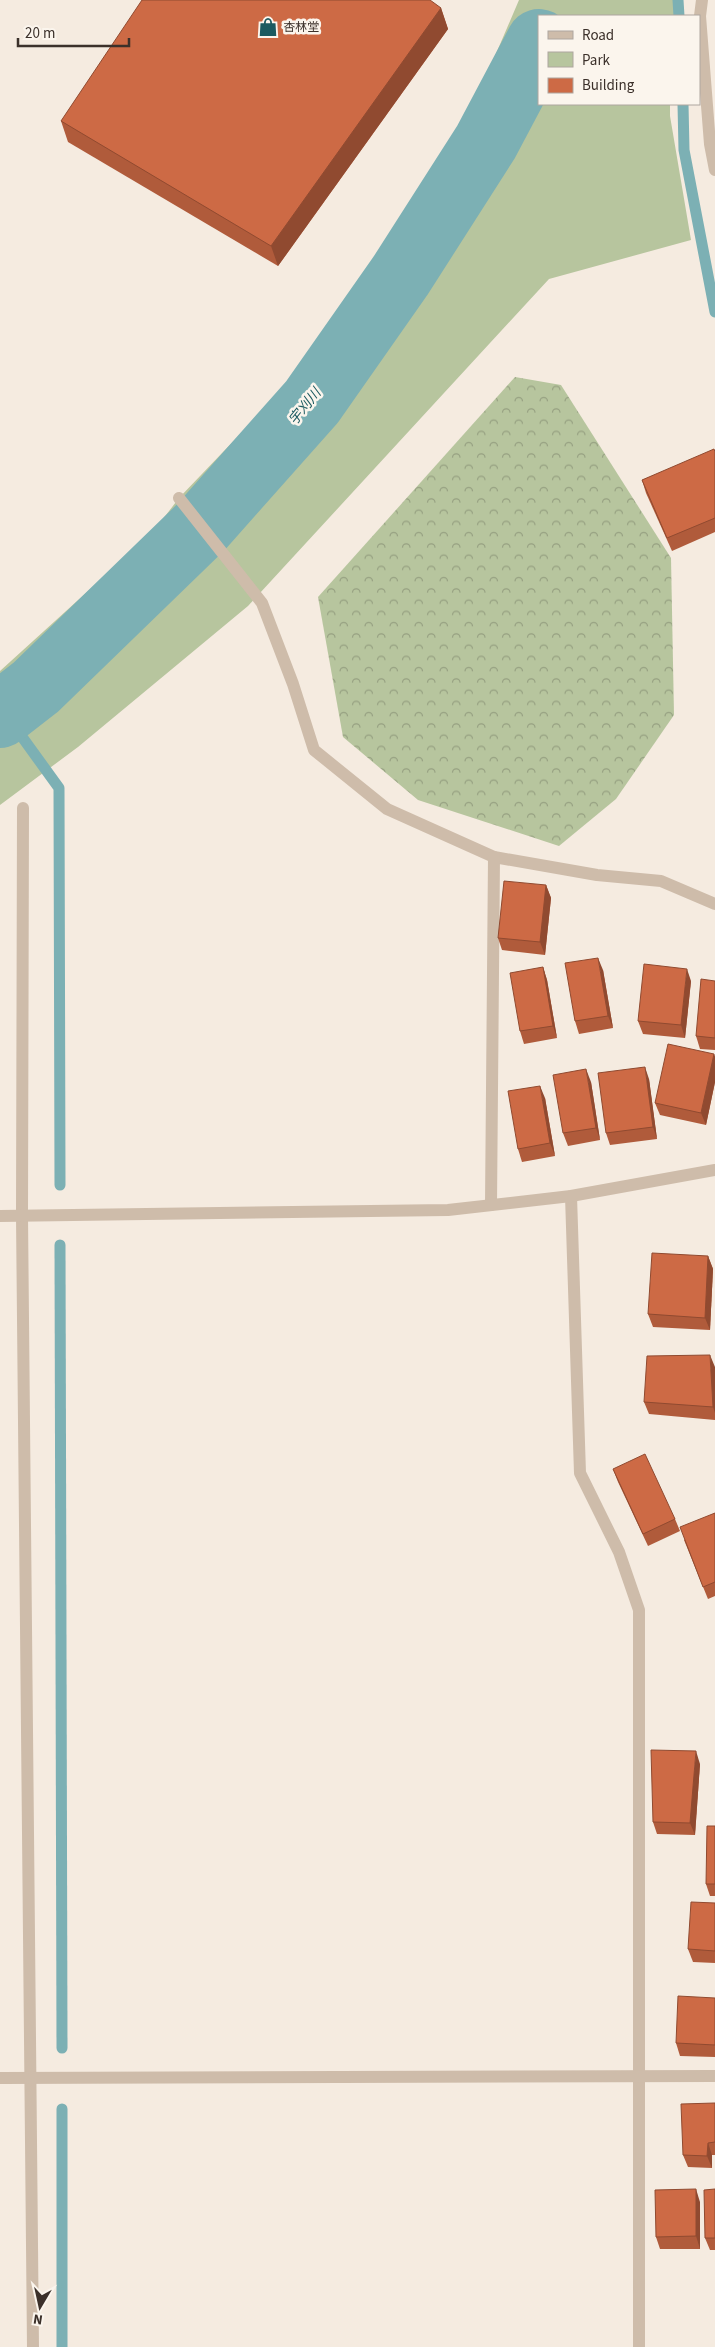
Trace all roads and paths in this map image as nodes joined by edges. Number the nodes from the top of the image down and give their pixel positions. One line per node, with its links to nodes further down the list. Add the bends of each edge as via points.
1 (702, 0): 2 (street, via 700,16)
2 (715, 170)
3 (179, 498): 5 (street, via 262,603 314,750 387,809)
4 (23, 808): 11 (street)
5 (494, 856): 6 (street, via 597,875 660,881); 9 (street)
6 (715, 904)
7 (715, 1170): 8 (street)
8 (571, 1196): 9 (street); 12 (street, via 580,1472 619,1552 639,1610)
9 (491, 1205): 11 (street, via 448,1210)
10 (0, 1216): 11 (street)
11 (22, 1216): 15 (street)
12 (638, 2076): 13 (street); 15 (street); 17 (street)
13 (715, 2076)
14 (0, 2078): 15 (street)
15 (31, 2078): 16 (street)
16 (33, 2347)
17 (639, 2347)

